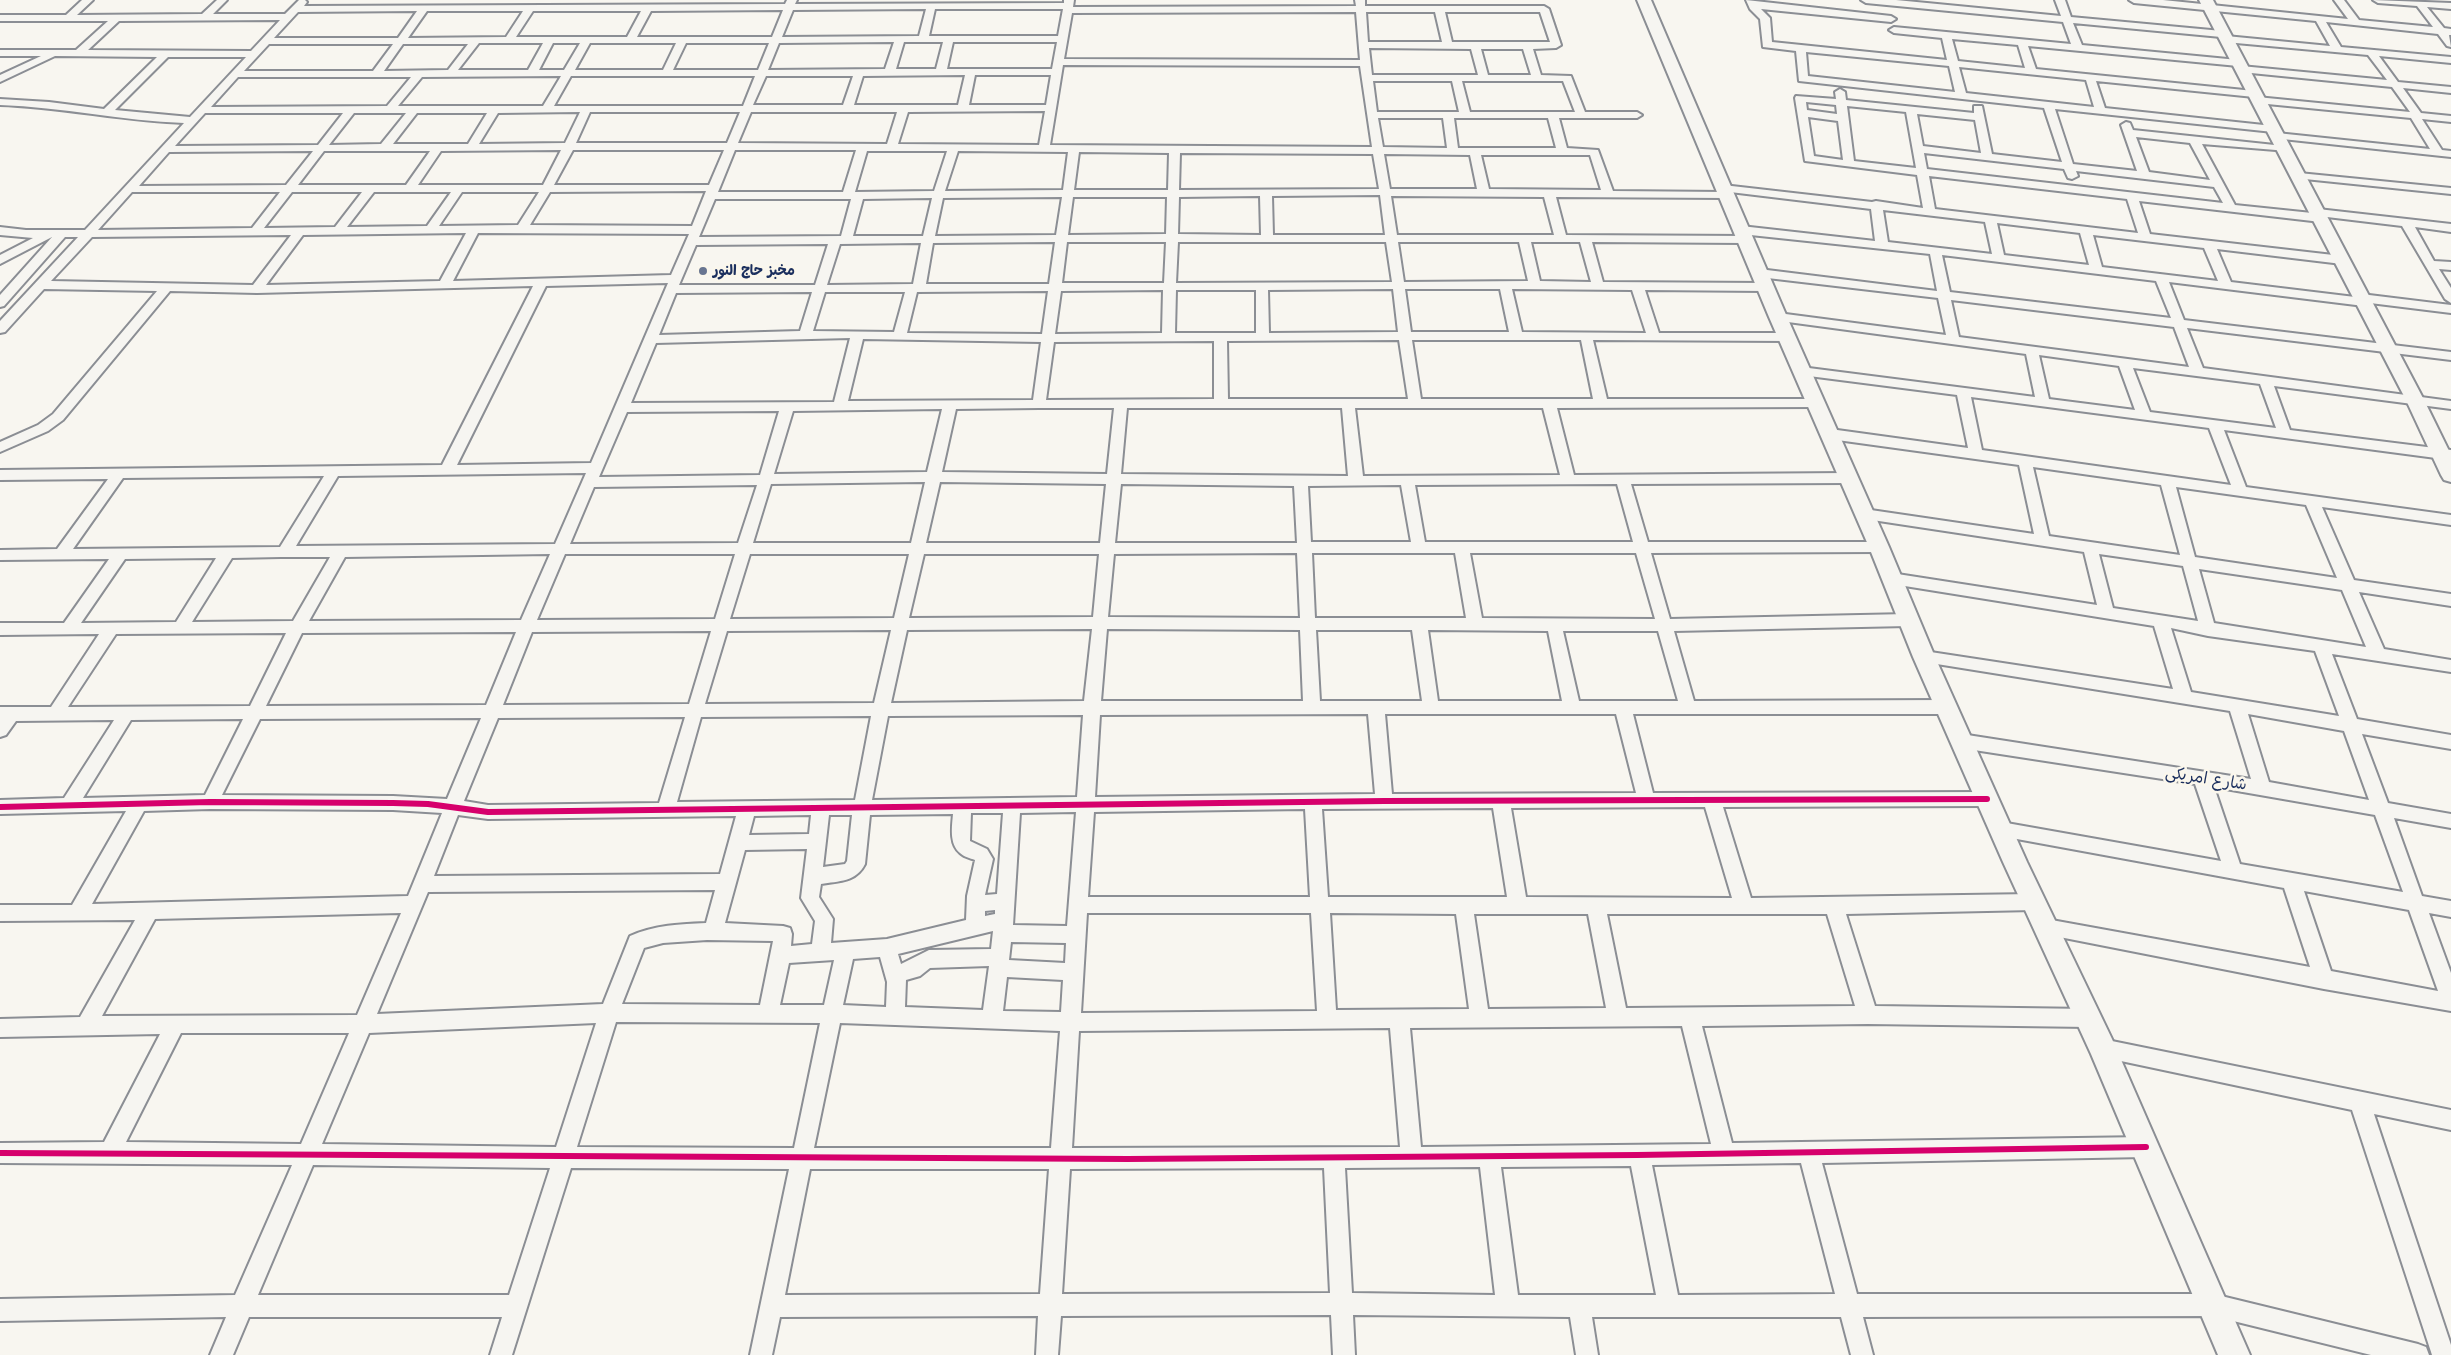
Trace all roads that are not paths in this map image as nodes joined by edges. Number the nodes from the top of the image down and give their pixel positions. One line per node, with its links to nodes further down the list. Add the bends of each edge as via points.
1 (88, 0): 31 (street)
2 (222, 0): 33 (street)
3 (304, 0): 30 (street)
4 (472, 0): 26 (street)
5 (1644, 0): 171 (street)
6 (1866, 0): 11 (street)
7 (2060, 0): 36 (street)
8 (2134, 0): 18 (street)
9 (2339, 0): 38 (street)
10 (2378, 0): 19 (street)
11 (1888, 1): 35 (street); 36 (street)
12 (1751, 2): 35 (street); 63 (street, via 1766,18 1767,45)
13 (882, 3): 16 (street); 24 (street)
14 (986, 3): 20 (street); 24 (street)
15 (610, 4): 25 (street); 27 (street)
16 (790, 4): 25 (street); 42 (street)
17 (1493, 4): 28 (street); 61 (street, via 1544,9 1556,45)
18 (2208, 4): 37 (street); 41 (street)
19 (2420, 4): 23 (street); 39 (street)
20 (1068, 5): 21 (street); 47 (street)
21 (1221, 5): 22 (street)
22 (1360, 5): 28 (street); 60 (street)
23 (2451, 6)
24 (931, 7): 46 (street)
25 (647, 8): 52 (street)
26 (465, 9): 27 (street); 29 (street)
27 (529, 9): 49 (street)
28 (1439, 9): 56 (street)
29 (423, 10): 30 (street); 54 (street)
30 (293, 13): 33 (street); 53 (street)
31 (69, 17): 32 (street); 34 (street)
32 (117, 17): 33 (street); 69 (street)
33 (205, 17)
34 (0, 18)
35 (1891, 19): 58 (street)
36 (2067, 19): 41 (street); 62 (street)
37 (2320, 20): 38 (street); 64 (street)
38 (2356, 24): 39 (street)
39 (2446, 32): 59 (street)
40 (1946, 35): 55 (street); 58 (street); 74 (street)
41 (2224, 37): 64 (street); 75 (street)
42 (776, 38): 44 (street); 45 (street); 82 (street)
43 (949, 38): 46 (street); 47 (street); 78 (street)
44 (683, 39): 52 (street); 81 (street)
45 (900, 39): 46 (street); 77 (street)
46 (923, 39)
47 (1062, 39): 76 (street)
48 (476, 40): 49 (street); 54 (street); 86 (street)
49 (509, 40): 50 (street)
50 (550, 40): 51 (street); 87 (street)
51 (587, 40): 52 (street); 80 (street)
52 (631, 40)
53 (268, 42): 54 (street); 71 (street)
54 (399, 42): 89 (street)
55 (2022, 42): 62 (street); 84 (street)
56 (1447, 44): 57 (street); 60 (street)
57 (1475, 44): 61 (street); 92 (street)
58 (1897, 44): 63 (street); 74 (street)
59 (2451, 44)
60 (1362, 45): 73 (street)
61 (1528, 47): 93 (street)
62 (2078, 48): 66 (street)
63 (1801, 49): 96 (street, via 1802,79)
64 (2338, 50): 67 (street)
65 (0, 53): 68 (street)
66 (2130, 53): 75 (street); 97 (street)
67 (2371, 53): 72 (street); 98 (street)
68 (54, 54): 69 (street); 95 (street)
69 (78, 54): 70 (street)
70 (166, 54): 71 (street); 120 (street)
71 (256, 54): 88 (street)
72 (2451, 60)
73 (1365, 63): 76 (street); 90 (street)
74 (1953, 64): 84 (street); 100 (street)
75 (2240, 66): 98 (street); 102 (street)
76 (1057, 67): 79 (street); 111 (street)
77 (890, 71): 78 (street); 83 (street)
78 (941, 71): 79 (street)
79 (971, 71): 110 (street)
80 (569, 72): 81 (street); 87 (street); 112 (street)
81 (667, 72): 82 (street)
82 (762, 72): 83 (street); 106 (street)
83 (859, 72): 107 (street)
84 (2032, 72): 94 (street)
85 (420, 73): 86 (street); 89 (street); 115 (street)
86 (451, 73): 87 (street)
87 (532, 73)
88 (237, 74): 89 (street); 113 (street)
89 (376, 74)
90 (1367, 78): 91 (street); 125 (street)
91 (1456, 78): 92 (street); 127 (street)
92 (1484, 78): 93 (street)
93 (1537, 78): 124 (street, via 1567,78)
94 (2090, 78): 97 (street); 119 (street)
95 (0, 79)
96 (1839, 83): 100 (street); 104 (street)
97 (2142, 83): 102 (street)
98 (2394, 85): 99 (street); 129 (street)
99 (2451, 90)
100 (1961, 96): 101 (street)
101 (1976, 97): 105 (street); 130 (street)
102 (2256, 97): 129 (street); 135 (street)
103 (0, 102): 120 (street, via 38,103)
104 (1842, 102): 118 (street); 121 (street, via 1800,98); 131 (street)
105 (2048, 105): 119 (street); 159 (street)
106 (747, 107): 107 (street); 109 (street); 142 (street)
107 (848, 107): 108 (street)
108 (904, 107): 110 (street); 145 (street)
109 (587, 108): 112 (street); 137 (street)
110 (963, 108): 111 (street)
111 (1050, 108): 147 (street)
112 (547, 109): 117 (street)
113 (205, 110): 114 (street); 132 (street)
114 (352, 110): 115 (street); 139 (street)
115 (390, 110): 116 (street)
116 (414, 110): 117 (street); 138 (street)
117 (494, 110): 141 (street)
118 (1911, 110): 130 (street); 149 (street)
119 (2101, 111): 122 (street)
120 (108, 112): 132 (street)
121 (1803, 113): 131 (street); 158 (street, via 1809,159)
122 (2120, 113): 134 (street); 135 (street)
123 (1552, 114): 124 (street); 127 (street); 154 (street)
124 (1581, 114): 128 (street)
125 (1371, 115): 126 (street); 151 (street)
126 (1448, 115): 127 (street); 152 (street)
127 (1465, 115)
128 (1637, 115)
129 (2417, 116): 133 (street); 155 (street, via 2416,120)
130 (1980, 117): 157 (street)
131 (1843, 118): 158 (street)
132 (194, 120): 144 (street)
133 (2451, 120)
134 (2129, 133): 136 (street); 161 (street)
135 (2278, 138): 136 (street); 155 (street); 162 (street)
136 (2195, 141): 163 (street)
137 (568, 146): 141 (street); 142 (street); 169 (street)
138 (385, 147): 139 (street); 140 (street)
139 (320, 148): 144 (street); 164 (street)
140 (437, 148): 141 (street); 166 (street)
141 (471, 148)
142 (730, 148): 143 (street); 173 (street)
143 (862, 148): 145 (street); 181 (street)
144 (167, 149): 168 (street)
145 (891, 149): 146 (street)
146 (953, 149): 147 (street); 182 (street)
147 (1044, 149): 150 (street)
148 (1175, 149): 150 (street); 151 (street); 177 (street)
149 (1918, 149): 157 (street); 160 (street)
150 (1074, 150): 175 (street)
151 (1377, 150): 152 (street); 174 (street)
152 (1454, 150): 153 (street)
153 (1475, 151): 154 (street); 176 (street)
154 (1562, 151): 180 (street, via 1594,152)
155 (2439, 153): 156 (street)
156 (2451, 154)
157 (1988, 157): 159 (street)
158 (1849, 164): 160 (street)
159 (2069, 166): 161 (street); 170 (street)
160 (1921, 172): 170 (street); 186 (street)
161 (2144, 175): 163 (street)
162 (2299, 176): 172 (street); 187 (street)
163 (2219, 184): 185 (street)
164 (289, 188): 165 (street); 168 (street); 197 (street)
165 (370, 188): 166 (street); 196 (street)
166 (410, 188): 167 (street)
167 (460, 188): 169 (street); 193 (street)
168 (131, 189): 200 (street)
169 (547, 189): 173 (street); 191 (street)
170 (2076, 190): 183 (street)
171 (1725, 191): 180 (street); 184 (street); 201 (street)
172 (2451, 191)
173 (711, 192): 181 (street); 202 (street)
174 (1385, 192): 176 (street); 178 (street); 206 (street)
175 (1067, 193): 177 (street); 182 (street); 210 (street)
176 (1484, 193): 179 (street)
177 (1175, 194): 178 (street); 204 (street)
178 (1266, 194): 205 (street)
179 (1548, 194): 180 (street); 211 (street)
180 (1608, 194)
181 (853, 195): 182 (street); 208 (street)
182 (938, 195): 209 (street)
183 (2132, 196): 185 (street); 203 (street)
184 (1876, 204): 186 (street); 214 (street)
185 (2231, 208): 187 (street)
186 (1929, 210): 188 (street)
187 (2320, 216): 189 (street); 218 (street)
188 (1990, 218): 192 (street); 216 (street)
189 (2406, 223): 190 (street); 219 (street)
190 (2451, 228)
191 (522, 229): 194 (street); 202 (street)
192 (2085, 229): 203 (street); 221 (street)
193 (431, 230): 194 (street); 196 (street)
194 (474, 230): 229 (street)
195 (0, 231): 199 (street)
196 (338, 231): 198 (street)
197 (255, 232): 198 (street); 200 (street)
198 (299, 232): 242 (street)
199 (56, 233): 200 (street); 217 (street); 225 (street)
200 (89, 233): 228 (street)
201 (1742, 234): 212 (street); 214 (street); 223 (street)
202 (693, 236): 208 (street); 227 (street)
203 (2145, 236): 213 (street)
204 (1173, 238): 205 (street); 210 (street); 230 (street)
205 (1267, 238): 206 (street)
206 (1392, 238): 207 (street); 231 (street)
207 (1524, 238): 211 (street); 233 (street)
208 (840, 239): 209 (street); 236 (street)
209 (929, 239): 210 (street); 239 (street)
210 (1060, 239): 240 (street)
211 (1561, 239): 212 (street)
212 (1585, 239): 234 (street)
213 (2208, 243): 218 (street); 238 (street)
214 (1882, 245): 215 (street)
215 (1935, 251): 216 (street); 243 (street)
216 (1999, 258): 221 (street)
217 (0, 260)
218 (2342, 260): 245 (street)
219 (2430, 264): 220 (street); 244 (street)
220 (2451, 266)
221 (2097, 270): 222 (street)
222 (2162, 278): 238 (street); 248 (street)
223 (1762, 280): 235 (street); 243 (street); 249 (street)
224 (0, 281): 225 (street)
225 (20, 282): 246 (street)
226 (541, 282): 227 (street); 229 (street); 295 (street)
227 (674, 284): 236 (street); 262 (street)
228 (41, 285): 241 (street); 250 (street)
229 (444, 285): 242 (street)
230 (1172, 285): 237 (street); 240 (street); 258 (street)
231 (1398, 285): 232 (street); 237 (street); 253 (street)
232 (1505, 285): 233 (street); 254 (street)
233 (1535, 285): 234 (street)
234 (1598, 285): 235 (street)
235 (1638, 285): 256 (street)
236 (820, 286): 239 (street); 252 (street)
237 (1262, 286): 260 (street)
238 (2226, 286): 245 (street)
239 (915, 287): 240 (street); 257 (street)
240 (1055, 287): 261 (street)
241 (166, 288): 242 (street); 291 (street, via 58,417 43,428)
242 (256, 289)
243 (1942, 294): 248 (street); 263 (street)
244 (2451, 299)
245 (2362, 300): 247 (street); 264 (street)
246 (0, 303)
247 (2451, 309)
248 (2179, 325): 264 (street); 269 (street)
249 (1782, 327): 256 (street); 263 (street); 268 (street)
250 (0, 329)
251 (858, 334): 252 (street); 257 (street); 285 (street)
252 (805, 336): 262 (street)
253 (1404, 336): 254 (street); 260 (street); 281 (street)
254 (1516, 336): 255 (street)
255 (1586, 336): 256 (street); 274 (street)
256 (1654, 336)
257 (899, 337): 261 (street)
258 (1168, 337): 259 (street); 261 (street)
259 (1220, 337): 260 (street); 279 (street)
260 (1263, 337)
261 (1048, 338): 277 (street)
262 (651, 339): 286 (street)
263 (1953, 340): 265 (street)
264 (2388, 348): 266 (street); 272 (street)
265 (2032, 351): 267 (street); 273 (street)
266 (2451, 356)
267 (2124, 364): 269 (street); 287 (street)
268 (1801, 371): 271 (street); 275 (street)
269 (2198, 372): 270 (street)
270 (2266, 380): 272 (street); 290 (street)
271 (1963, 392): 273 (street); 292 (street)
272 (2415, 400): 283 (street); 293 (street)
273 (2042, 402): 287 (street)
274 (1601, 403): 275 (street); 282 (street)
275 (1816, 403): 289 (street)
276 (950, 404): 277 (street); 285 (street); 301 (street)
277 (1039, 404): 278 (street)
278 (1120, 404): 279 (street); 304 (street)
279 (1221, 404): 280 (street)
280 (1348, 404): 281 (street); 308 (street)
281 (1415, 404): 282 (street)
282 (1549, 404): 305 (street)
283 (2451, 404)
284 (788, 405): 285 (street); 286 (street); 306 (street)
285 (840, 405)
286 (622, 408): 299 (street)
287 (2144, 416): 288 (street)
288 (2215, 425): 290 (street); 311 (street)
289 (1830, 434): 292 (street); 303 (street)
290 (2285, 434): 293 (street)
291 (0, 447)
292 (1976, 454): 294 (street)
293 (2446, 454): 300 (street)
294 (2025, 461): 310 (street); 315 (street)
295 (446, 470): 296 (street); 299 (street)
296 (334, 471): 297 (street); 326 (street)
297 (120, 472): 298 (street); 331 (street)
298 (0, 475)
299 (592, 475): 306 (street); 320 (street)
300 (2451, 476)
301 (932, 478): 304 (street); 306 (street); 321 (street)
302 (1622, 478): 303 (street); 305 (street); 324 (street)
303 (1848, 478): 313 (street)
304 (1113, 479): 307 (street); 322 (street)
305 (1568, 480): 309 (street)
306 (766, 481): 325 (street)
307 (1301, 481): 308 (street); 323 (street)
308 (1356, 481): 309 (street)
309 (1407, 481): 318 (street)
310 (2167, 481): 311 (street); 332 (street)
311 (2241, 491): 312 (street)
312 (2312, 501): 314 (street); 334 (street)
313 (1864, 514): 315 (street); 317 (street)
314 (2451, 520)
315 (2043, 540): 316 (street)
316 (2090, 546): 332 (street); 336 (street)
317 (1879, 547): 324 (street); 333 (street)
318 (1419, 548): 319 (street); 323 (street)
319 (1462, 548): 324 (street); 342 (street)
320 (559, 549): 325 (street); 327 (street); 350 (street)
321 (917, 549): 322 (street); 325 (street); 340 (street)
322 (1106, 549): 323 (street); 339 (street)
323 (1305, 549): 344 (street)
324 (1643, 549): 345 (street)
325 (746, 550): 346 (street)
326 (284, 552): 327 (street); 328 (street)
327 (340, 552): 349 (street)
328 (227, 553): 329 (street); 348 (street)
329 (121, 554): 331 (street); 347 (street)
330 (0, 555): 331 (street)
331 (61, 555)
332 (2191, 561): 334 (street); 353 (street)
333 (1891, 578): 336 (street); 337 (street)
334 (2350, 585): 335 (street); 355 (street)
335 (2451, 600)
336 (2107, 614): 338 (street)
337 (1908, 620): 345 (street); 356 (street)
338 (2161, 622): 353 (street); 358 (street)
339 (1100, 623): 340 (street); 344 (street); 365 (street)
340 (899, 624): 346 (street); 368 (street)
341 (1419, 624): 342 (street); 344 (street); 362 (street)
342 (1475, 624): 343 (street)
343 (1554, 624): 345 (street); 359 (street)
344 (1307, 625): 366 (street)
345 (1666, 625): 363 (street)
346 (720, 626): 350 (street); 369 (street)
347 (69, 628): 351 (street); 352 (street)
348 (180, 628): 349 (street); 351 (street)
349 (298, 628): 350 (street); 372 (street)
350 (526, 628): 370 (street)
351 (111, 629): 374 (street)
352 (0, 630)
353 (2208, 630): 354 (street)
354 (2322, 647): 355 (street); 375 (street)
355 (2378, 656): 357 (street)
356 (1924, 658): 358 (street); 364 (street)
357 (2451, 666)
358 (2184, 697): 361 (street)
359 (1572, 706): 360 (street); 362 (street)
360 (1623, 706): 363 (street); 382 (street)
361 (2237, 706): 375 (street); 380 (street)
362 (1431, 707): 367 (street)
363 (1688, 707): 364 (street)
364 (1946, 707): 377 (street)
365 (1092, 708): 366 (street); 368 (street); 389 (street)
366 (1312, 708): 367 (street)
367 (1376, 708): 384 (street)
368 (881, 709): 369 (street); 396 (street)
369 (694, 710): 370 (street); 398 (street)
370 (492, 711): 372 (street); 394 (street)
371 (127, 713): 372 (street); 374 (street); 391 (street)
372 (254, 713): 385 (street)
373 (6, 714): 374 (street); 376 (street)
374 (55, 714)
375 (2351, 726): 378 (street); 397 (street)
376 (0, 730)
377 (1961, 741): 379 (street, شارع امريكى); 381 (street)
378 (2451, 742)
379 (2202, 778): 380 (street, شارع امريكى); 404 (street)
380 (2262, 788): 397 (street, شارع امريكى)
381 (1987, 799): 383 (street); 401 (street)
382 (1646, 800): 383 (street); 387 (street)
383 (1712, 800): 416 (street)
384 (1384, 801): 386 (street); 387 (street)
385 (210, 802): 388 (street); 394 (street, via 394,803)
386 (1313, 802): 389 (street); 418 (street)
387 (1501, 802): 415 (street)
388 (139, 804): 391 (street); 424 (street)
389 (1085, 804): 390 (street); 414 (street)
390 (1012, 805): 392 (street); 409 (street)
391 (69, 806): 393 (street)
392 (963, 806): 396 (street); 413 (street, via 962,842 984,859)
393 (0, 807)
394 (452, 808): 398 (street, via 488,812); 408 (street)
395 (821, 808): 396 (street); 399 (street); 402 (street)
396 (862, 808): 405 (street, via 854,868 844,873)
397 (2383, 809): 400 (street, شارع امريكى); 411 (street)
398 (666, 810): 399 (street)
399 (747, 810): 403 (street)
400 (2451, 820)
401 (2001, 830): 404 (street); 410 (street)
402 (817, 841): 403 (street); 405 (street)
403 (738, 843): 407 (street)
404 (2233, 870): 406 (street)
405 (812, 877): 433 (street, via 810,898 824,919)
406 (2291, 880): 411 (street); 439 (street)
407 (727, 882): 408 (street); 428 (street)
408 (421, 884): 412 (street)
409 (1006, 901): 413 (street); 426 (street)
410 (2034, 902): 417 (street); 427 (street)
411 (2417, 903): 421 (street); 440 (street)
412 (414, 904): 422 (street); 455 (street)
413 (975, 904): 425 (street)
414 (1078, 905): 418 (street); 430 (street)
415 (1518, 906): 419 (street); 420 (street)
416 (1744, 906): 417 (street); 420 (street)
417 (1834, 906): 444 (street)
418 (1319, 907): 419 (street); 452 (street)
419 (1464, 907): 448 (street)
420 (1596, 907): 449 (street)
421 (2451, 909)
422 (150, 911): 424 (street); 456 (street)
423 (0, 913): 424 (street)
424 (77, 913)
425 (975, 926): 426 (street); 429 (street)
426 (1004, 927): 430 (street); 436 (street)
427 (2046, 927): 439 (street); 450 (street)
428 (714, 931): 434 (street, via 781,933 784,936); 441 (street, via 641,938)
429 (950, 931): 431 (street); 435 (street)
430 (1076, 935): 437 (street)
431 (887, 948): 432 (street); 438 (street)
432 (845, 951): 433 (street); 443 (street)
433 (821, 953): 434 (street)
434 (781, 955): 442 (street)
435 (946, 958): 436 (street); 438 (street, via 924,961 914,970)
436 (999, 962): 437 (street); 451 (street)
437 (1074, 972): 453 (street)
438 (896, 974): 445 (street)
439 (2324, 980): 440 (street)
440 (2451, 1000)
441 (609, 1012): 442 (street); 455 (street); 467 (street)
442 (768, 1014): 443 (street)
443 (830, 1014): 445 (street); 470 (street)
444 (1868, 1015): 446 (street); 450 (street)
445 (895, 1016): 451 (street)
446 (1690, 1017): 449 (street); 464 (street)
447 (1399, 1018): 448 (street); 452 (street); 468 (street)
448 (1480, 1018): 449 (street)
449 (1618, 1018)
450 (2089, 1018): 458 (street)
451 (992, 1019): 453 (street)
452 (1326, 1019): 453 (street)
453 (1070, 1022): 473 (street)
454 (175, 1024): 455 (street); 456 (street); 462 (street)
455 (362, 1024): 466 (street)
456 (86, 1026): 457 (street)
457 (0, 1028)
458 (2102, 1048): 459 (street); 461 (street)
459 (2360, 1102): 460 (street); 494 (street)
460 (2451, 1120)
461 (2146, 1147): 465 (street); 478 (street)
462 (110, 1152): 463 (street); 466 (street)
463 (0, 1153)
464 (1724, 1154): 465 (street); 472 (street)
465 (1809, 1154): 475 (street)
466 (306, 1155): 467 (street); 479 (street)
467 (565, 1156): 470 (street); 480 (street)
468 (1411, 1156): 469 (street); 471 (street)
469 (1489, 1156): 472 (street); 482 (street)
470 (800, 1157): 473 (street); 481 (street)
471 (1334, 1157): 473 (street); 474 (street)
472 (1640, 1157): 477 (street)
473 (1062, 1160): 476 (street)
474 (1342, 1304): 476 (street); 482 (street); 489 (street)
475 (1848, 1304): 477 (street); 478 (street); 491 (street)
476 (1050, 1305): 481 (street); 488 (street)
477 (1669, 1305): 483 (street)
478 (2213, 1305): 492 (street); 493 (street)
479 (242, 1306): 480 (street); 484 (street); 485 (street)
480 (516, 1306): 486 (street)
481 (770, 1306): 487 (street)
482 (1508, 1306): 483 (street)
483 (1579, 1306): 490 (street)
484 (0, 1310)
485 (221, 1355)
486 (501, 1355)
487 (761, 1355)
488 (1047, 1355)
489 (1344, 1355)
490 (1587, 1355)
491 (1862, 1355)
492 (2234, 1355)
493 (2418, 1355)
494 (2442, 1355)

